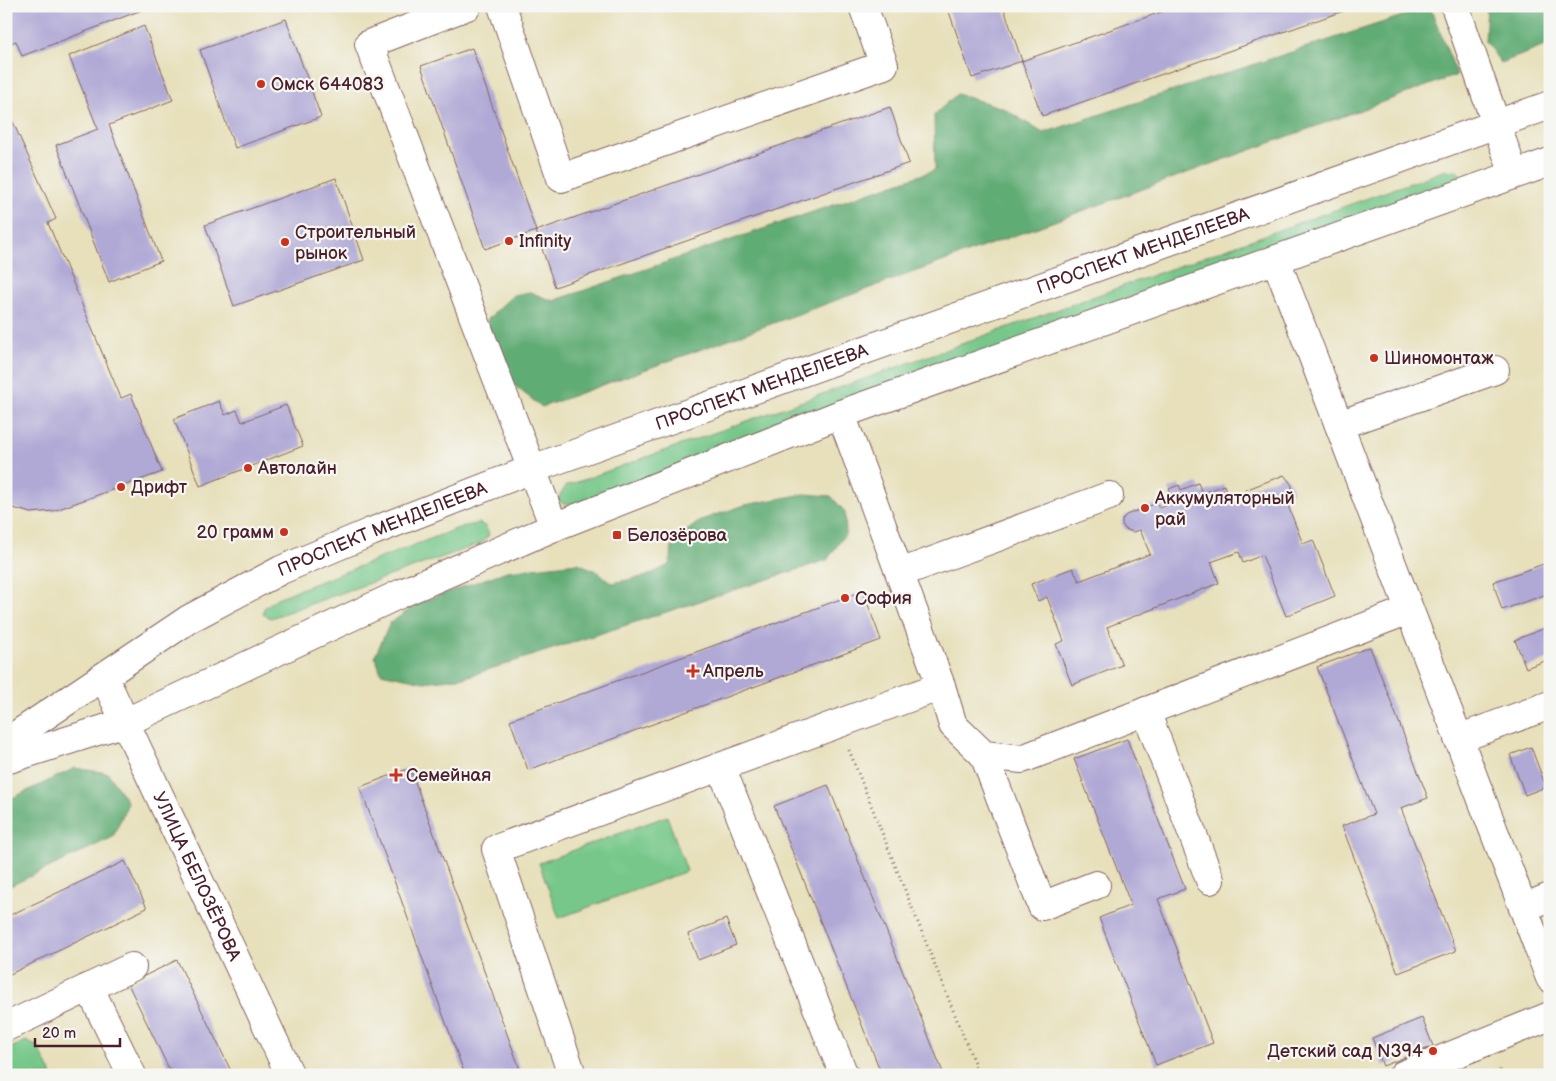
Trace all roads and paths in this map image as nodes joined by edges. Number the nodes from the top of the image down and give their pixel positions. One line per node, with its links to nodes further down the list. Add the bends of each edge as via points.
1 (468, 6): 13 (main road, via 369,44)
2 (502, 6): 3 (main road, via 561,178 884,65)
3 (863, 6)
4 (1455, 6): 6 (main road)
5 (1550, 105): 6 (main road, ПРОСПЕКТ МЕНДЕЛЕЕВА)
6 (1496, 124): 8 (main road); 13 (main road, ПРОСПЕКТ МЕНДЕЛЕЕВА)
7 (1550, 162): 8 (main road)
8 (1514, 174): 9 (main road)
9 (1276, 260): 11 (main road); 12 (main road)
10 (1495, 370): 12 (main road)
11 (841, 414): 15 (main road); 16 (main road)
12 (1339, 425): 17 (main road)
13 (532, 469): 15 (main road); 18 (main road, ПРОСПЕКТ МЕНДЕЛЕЕВА, via 281,570 189,619)
14 (1109, 496): 16 (main road)
15 (554, 527): 22 (main road, via 402,593)
16 (900, 573): 19 (main road)
17 (1409, 610): 21 (main road); 24 (main road)
18 (104, 677): 22 (main road, УЛИЦА БЕЛОЗЁРОВА); 25 (main road, ПРОСПЕКТ МЕНДЕЛЕЕВА)
19 (941, 686): 23 (main road); 26 (main road, via 953,725)
20 (1550, 705): 24 (main road)
21 (1146, 711): 26 (main road, via 1022,759); 29 (main road)
22 (126, 722): 27 (main road); 39 (main road, УЛИЦА БЕЛОЗЁРОВА)
23 (839, 724): 28 (main road); 42 (path)
24 (1458, 739): 32 (main road)
25 (6, 742)
26 (984, 755): 30 (main road, via 1042,906)
27 (6, 760)
28 (721, 767): 40 (main road, via 496,849); 41 (main road)
29 (1210, 880)
30 (1096, 885)
31 (1550, 897): 32 (main road)
32 (1523, 908): 34 (main road)
33 (132, 967): 35 (main road)
34 (1550, 978)
35 (89, 987): 37 (main road); 38 (main road)
36 (1550, 1016): 43 (main road)
37 (6, 1027)
38 (132, 1075)
39 (290, 1075)
40 (572, 1075)
41 (844, 1075)
42 (979, 1075)
43 (1403, 1075)

